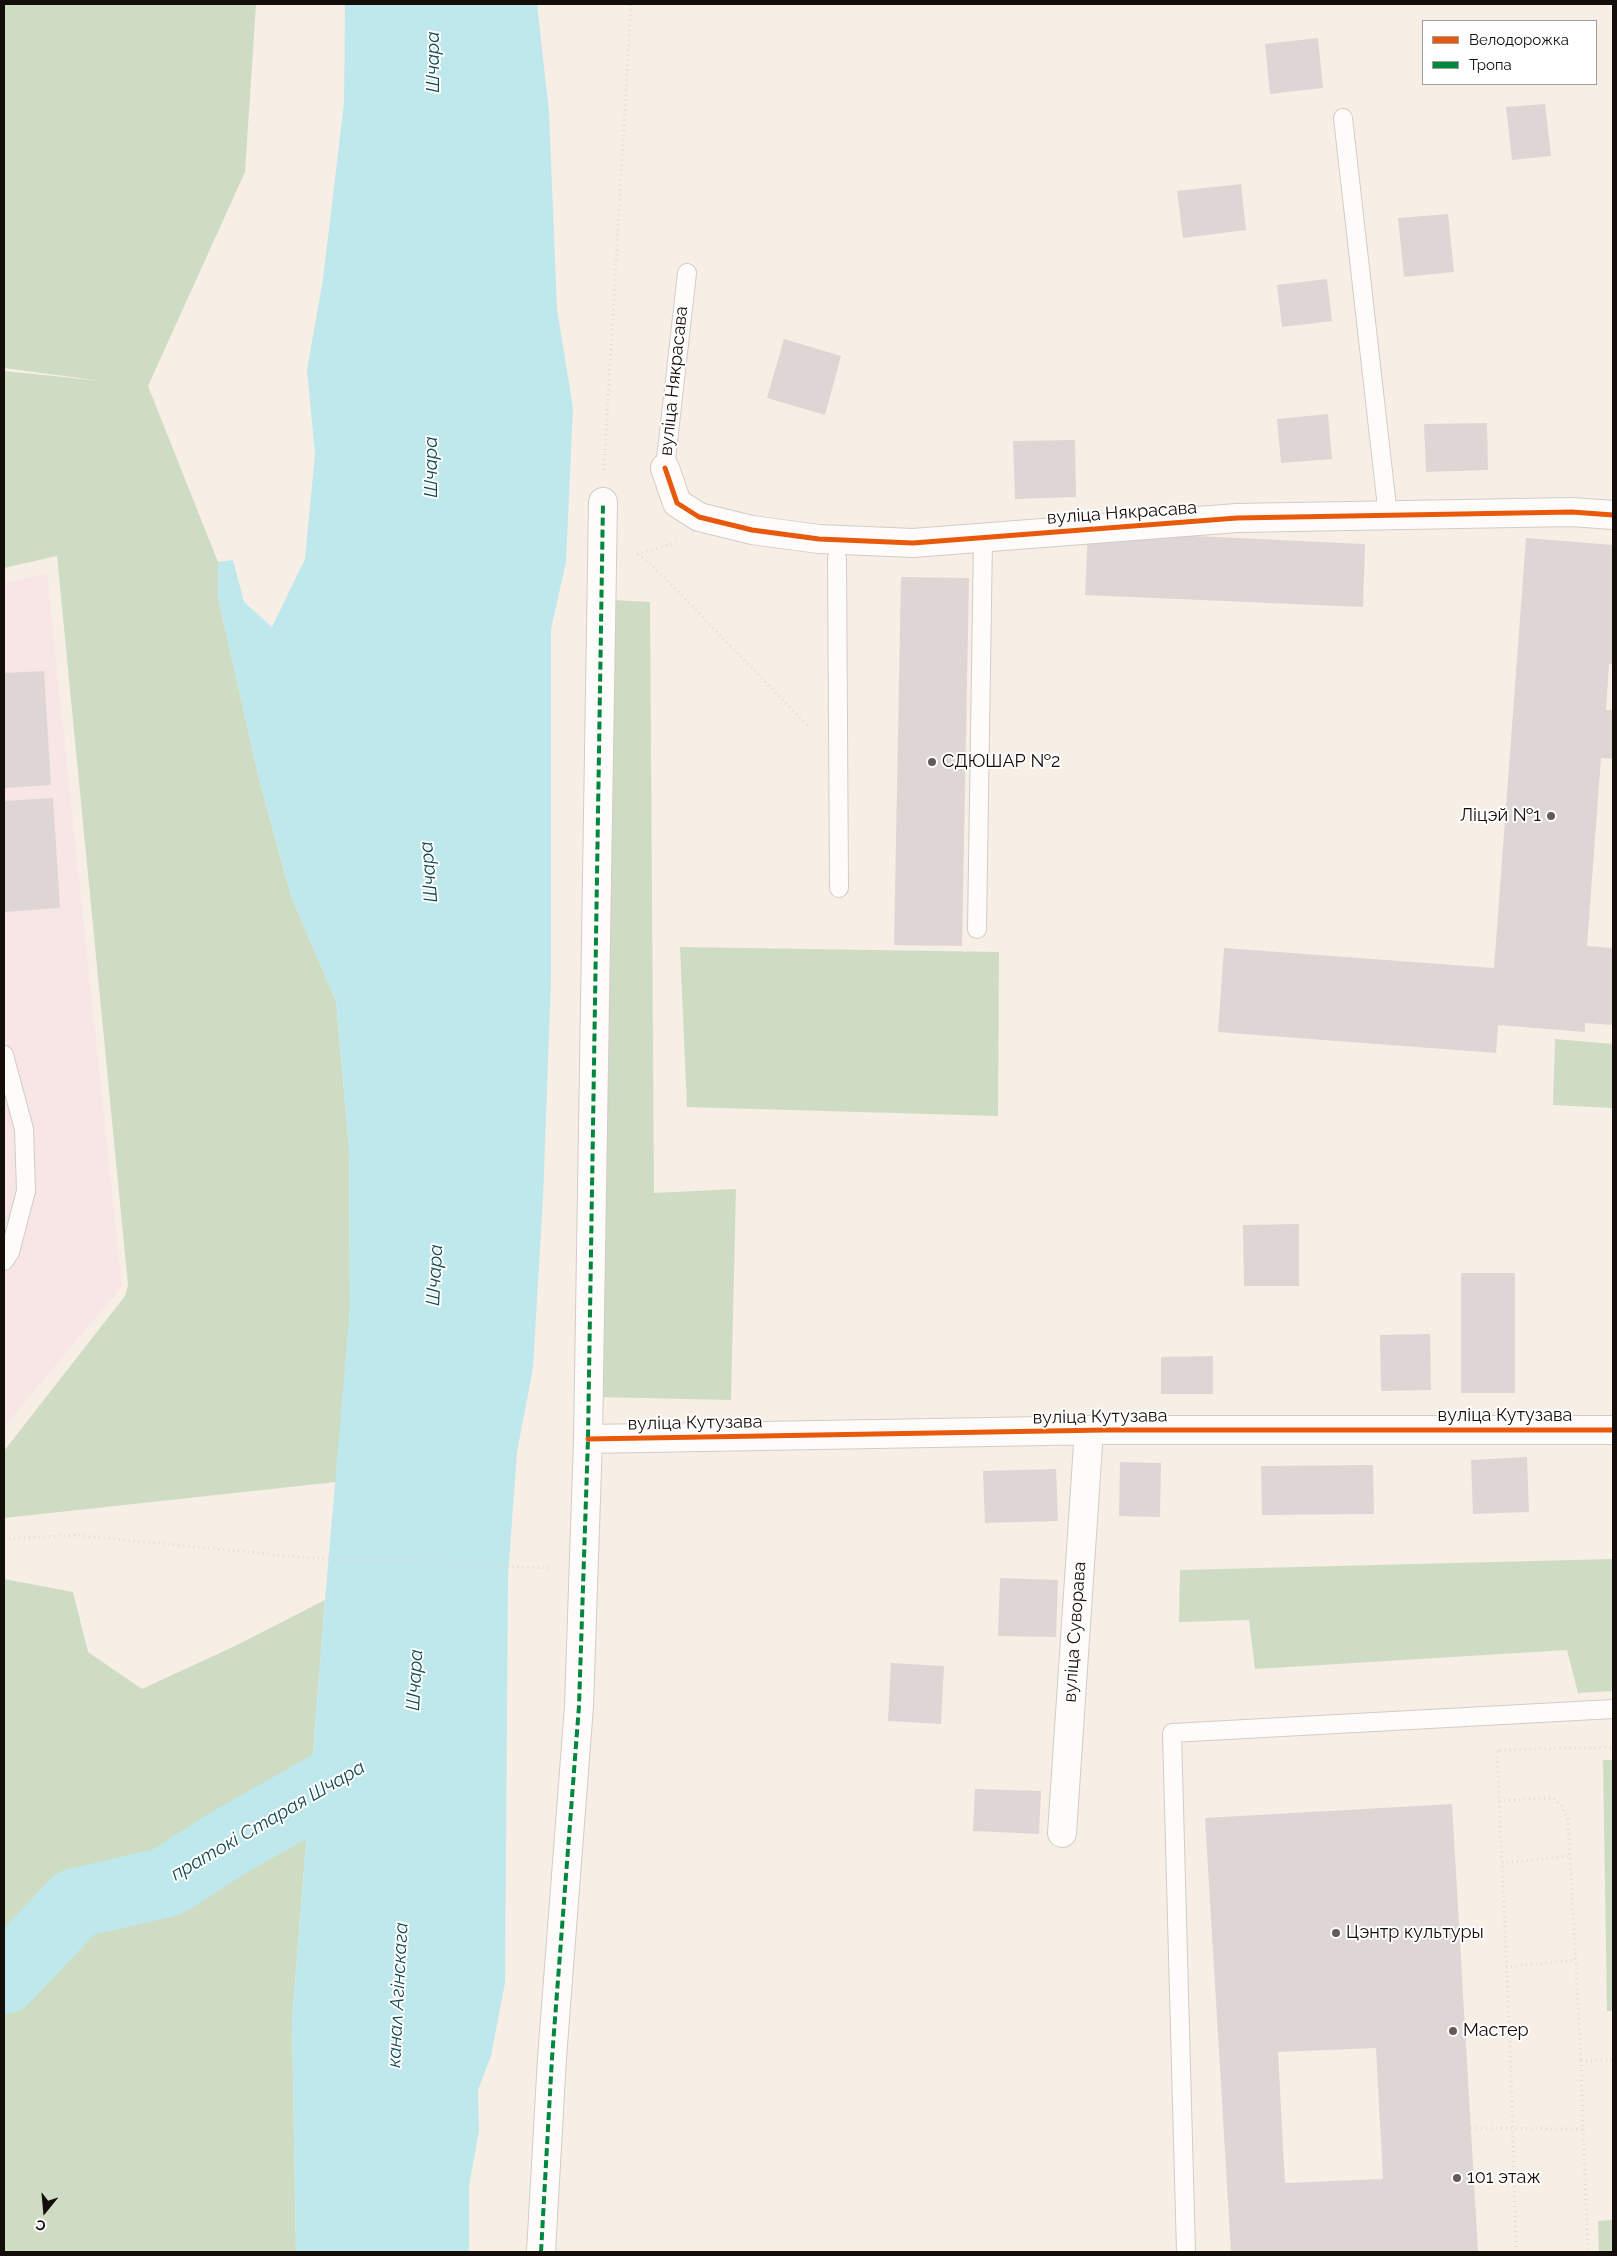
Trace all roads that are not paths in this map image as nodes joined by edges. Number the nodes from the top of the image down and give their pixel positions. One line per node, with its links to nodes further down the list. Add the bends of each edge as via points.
1 (1343, 118): 6 (lane)
2 (687, 273): 3 (lane, вуліца Някрасава)
3 (664, 468): 7 (street, вуліца Някрасава, via 677,503 699,517 752,530 819,539 913,543)
4 (603, 502): 15 (street)
5 (1613, 515): 6 (street, вуліца Някрасава, via 1572,512)
6 (1388, 516): 7 (street, вуліца Някрасава, via 1237,518)
7 (982, 538): 10 (lane)
8 (837, 558): 9 (lane)
9 (839, 888)
10 (977, 929)
11 (4, 1054): 12 (lane, via 24,1129 26,1191 10,1252)
12 (4, 1261)
13 (1088, 1430): 14 (street, вуліца Кутузава); 15 (street, вуліца Кутузава); 17 (street, вуліца Суворава)
14 (1613, 1430)
15 (588, 1439): 18 (street, via 579,1706)
16 (1613, 1709): 19 (lane, via 1172,1733)
17 (1062, 1833)
18 (541, 2252)
19 (1186, 2252)

